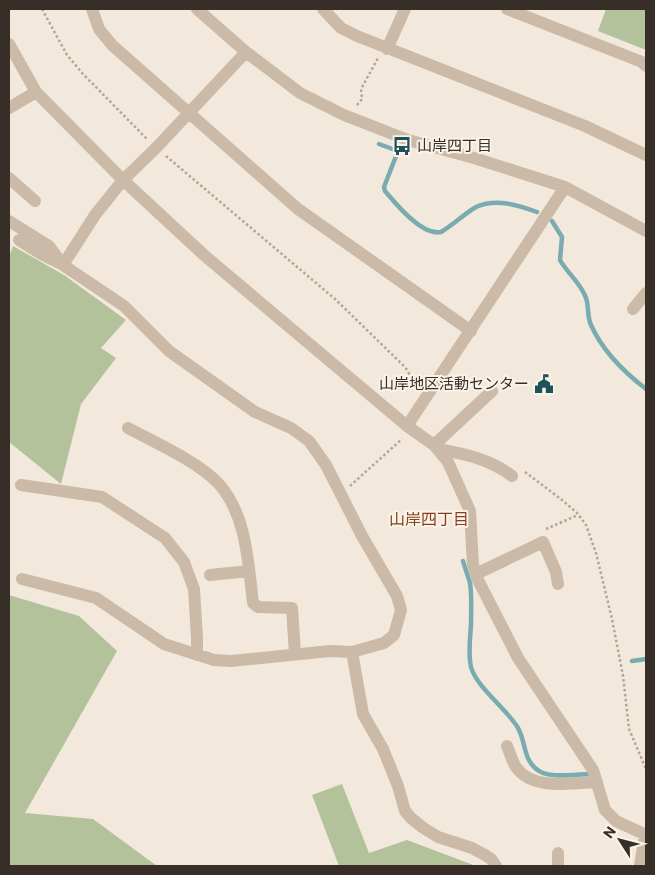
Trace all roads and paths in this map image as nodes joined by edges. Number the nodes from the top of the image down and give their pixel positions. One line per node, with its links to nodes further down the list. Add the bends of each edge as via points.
1 (42, 9): 15 (path, via 67,55)
2 (92, 9): 13 (street, via 99,29 112,45)
3 (197, 9): 8 (street)
4 (323, 9): 9 (street, via 341,28)
5 (405, 9): 9 (street)
6 (507, 9): 10 (street)
7 (9, 44): 11 (street)
8 (246, 52): 13 (street); 14 (street, via 300,93)
9 (383, 53): 14 (path, via 361,88 362,99); 16 (street, via 585,126)
10 (646, 66)
11 (36, 92): 12 (street); 18 (street)
12 (9, 108)
13 (188, 112): 15 (street); 27 (street, via 298,209)
14 (346, 116): 19 (street, via 408,140)
15 (156, 148): 18 (street); 29 (path, via 335,299 405,367)
16 (646, 155)
17 (9, 178): 20 (street)
18 (123, 180): 24 (street, via 95,215); 31 (street)
19 (566, 187): 22 (street); 27 (street)
20 (35, 202)
21 (9, 221): 24 (street, via 49,246)
22 (646, 231)
23 (19, 240): 24 (street)
24 (63, 265): 43 (street, via 124,306 170,351 193,368 255,412 291,428 309,441 326,465 397,596 401,610 394,635 384,643)
25 (646, 293): 26 (street)
26 (633, 309)
27 (472, 331): 29 (street)
28 (492, 391): 32 (street)
29 (425, 399): 31 (street)
30 (128, 428): 38 (street, via 190,462 218,484 229,499 242,531)
31 (406, 431): 32 (street); 35 (path)
32 (436, 447): 33 (street, via 475,456); 40 (street, via 448,462 470,512)
33 (516, 472): 36 (path, via 562,500)
34 (21, 485): 45 (street, via 102,497 165,538 184,562 194,589)
35 (347, 489)
36 (578, 515): 37 (path, via 544,530); 47 (path, via 586,525 596,553 621,666 629,729)
37 (543, 542): 40 (street); 42 (street)
38 (249, 571): 39 (street); 44 (street, via 253,603 258,607 292,608)
39 (210, 574)
40 (476, 574): 48 (street, via 518,658 593,770)
41 (22, 579): 45 (street, via 96,598 164,644)
42 (558, 584)
43 (352, 652): 44 (street); 51 (street, via 363,714 383,749 405,811 430,832 472,848 491,859)
44 (295, 654): 45 (street, via 231,661)
45 (197, 655)
46 (507, 746): 48 (street, via 517,768 532,780 564,784)
47 (646, 770)
48 (597, 782): 49 (street, via 605,810 616,821)
49 (646, 835): 53 (street)
50 (558, 853): 52 (street)
51 (496, 866)
52 (558, 866)
53 (640, 866)

